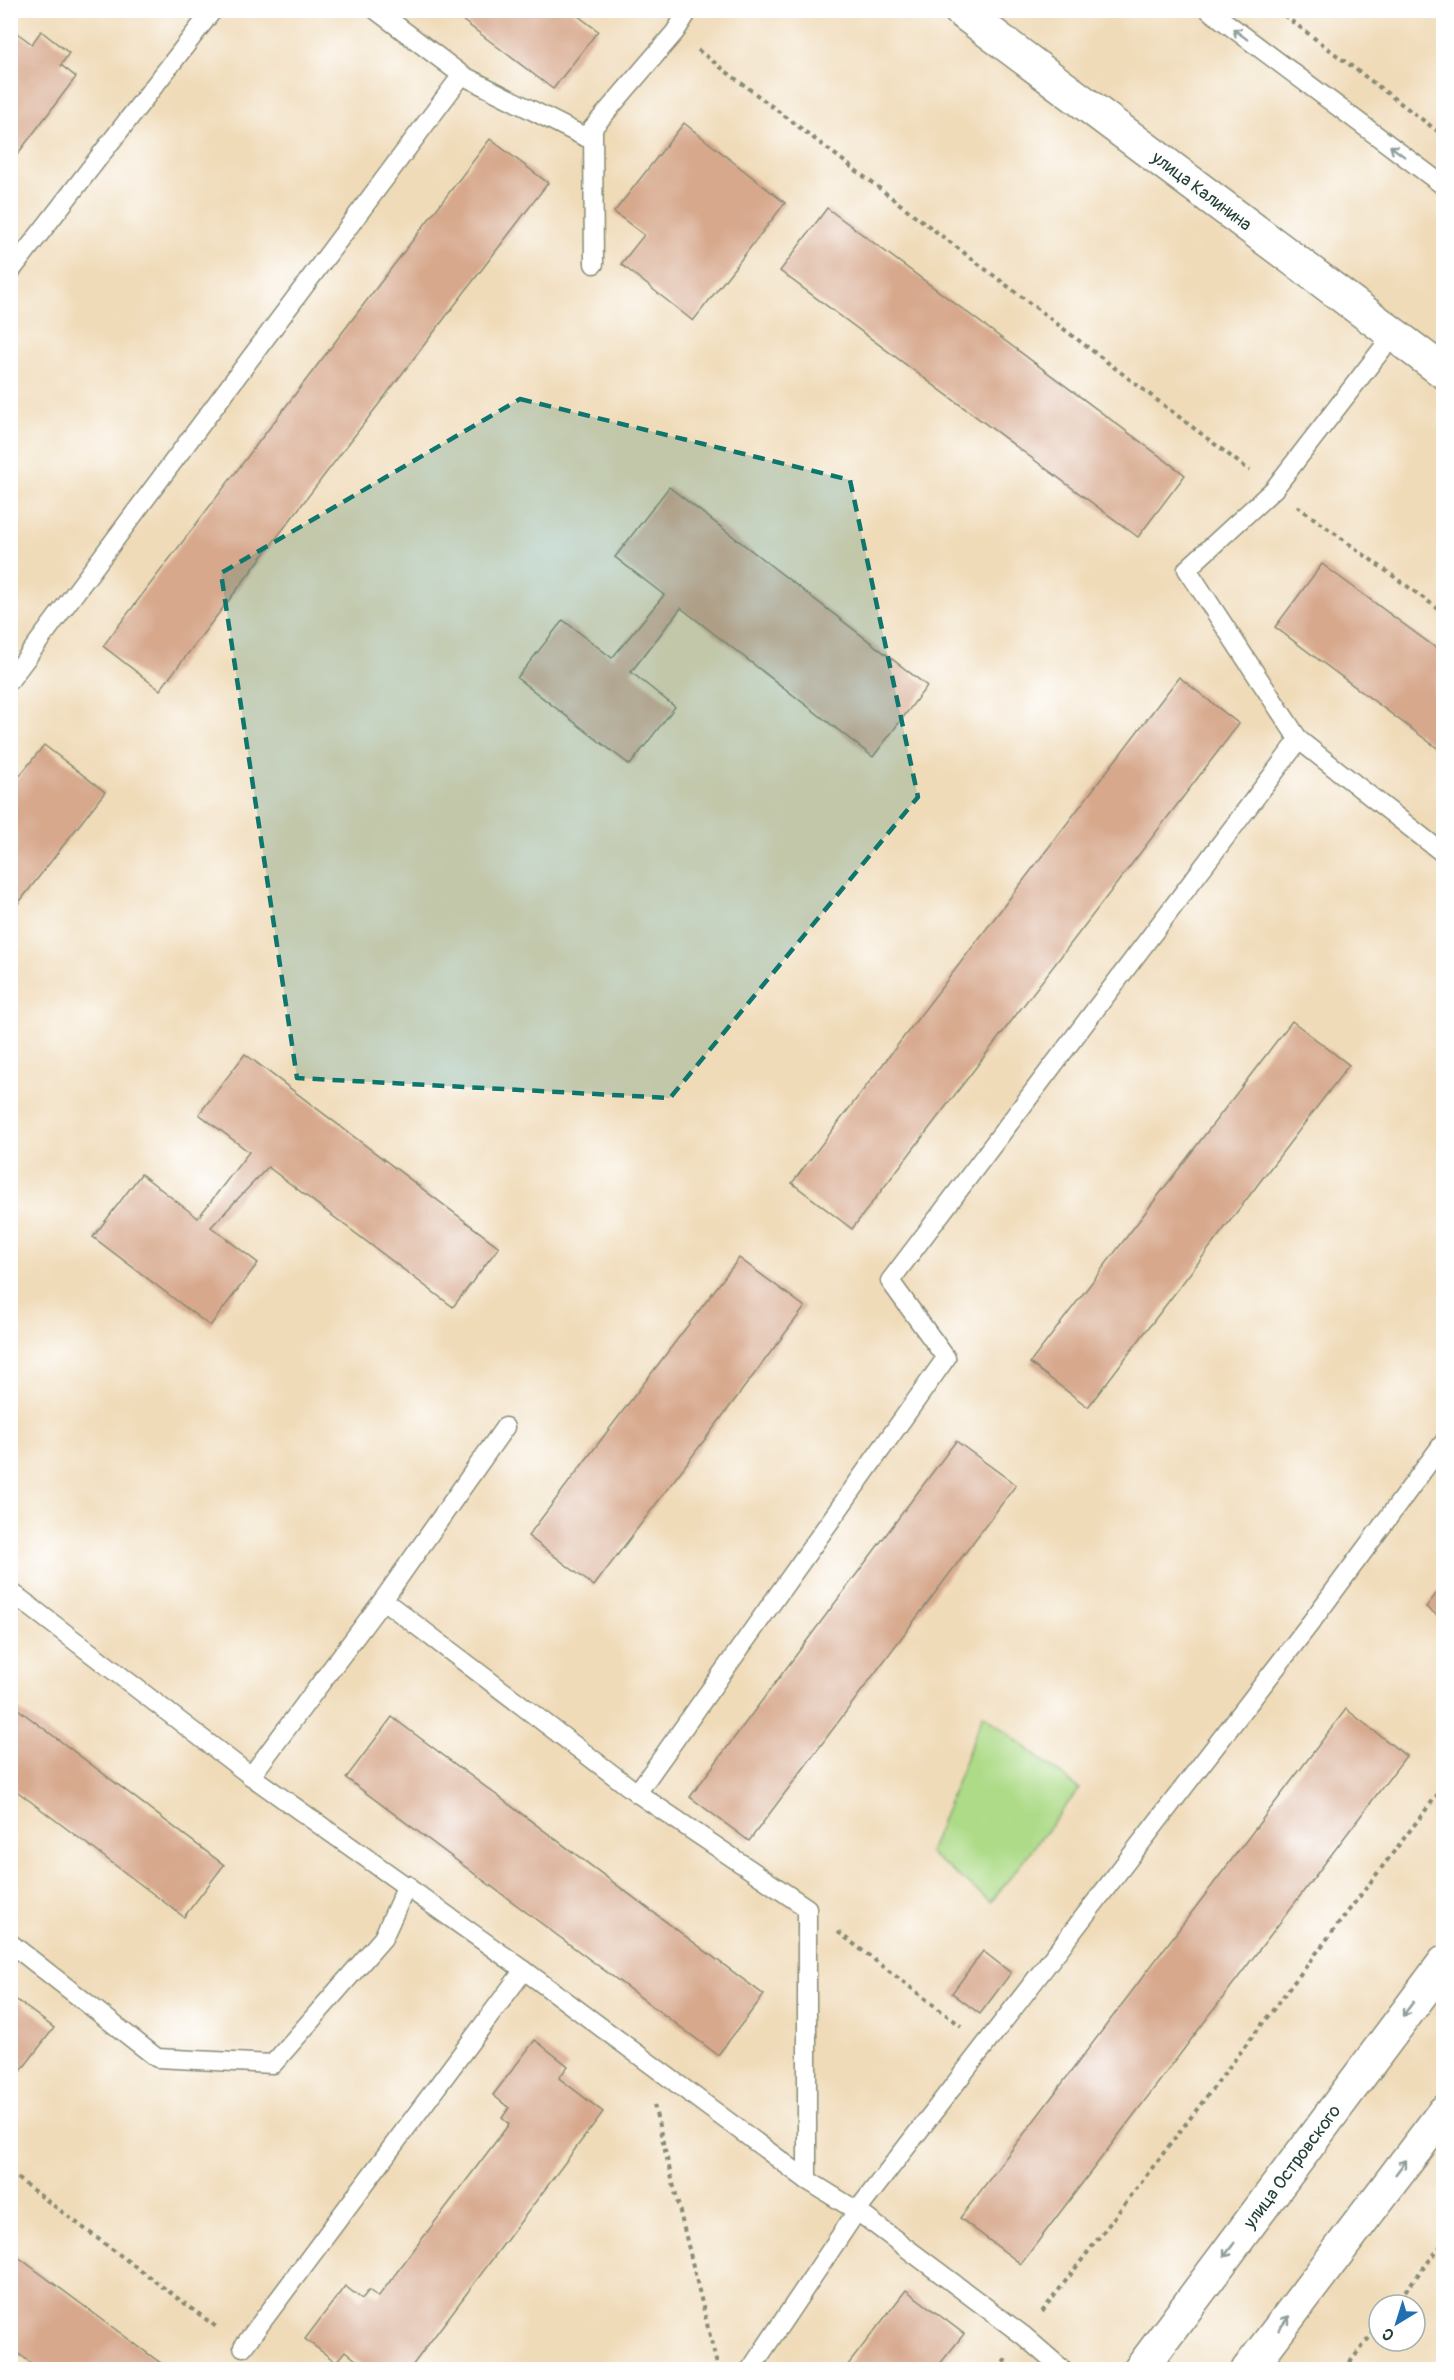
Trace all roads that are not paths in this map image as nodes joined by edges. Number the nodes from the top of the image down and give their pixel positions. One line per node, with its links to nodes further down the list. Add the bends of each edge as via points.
1 (213, 10): 10 (lane)
2 (376, 10): 6 (lane)
3 (689, 10): 7 (lane, via 675,32)
4 (960, 10): 11 (main road, улица Калинина)
5 (1209, 10): 8 (lane, one-way to 5)
6 (462, 75): 7 (lane, via 585,137); 13 (lane)
7 (593, 128): 9 (lane)
8 (1443, 186)
9 (594, 264)
10 (10, 273)
11 (1393, 335): 12 (main road, улица Калинина); 14 (lane, via 1274,489 1187,569)
12 (1443, 372)
13 (13, 671)
14 (1299, 740): 15 (lane); 21 (lane, via 890,1281 946,1358)
15 (1443, 854)
16 (505, 1427): 19 (lane)
17 (1443, 1442): 28 (lane, via 1311,1621)
18 (10, 1591): 20 (lane)
19 (383, 1600): 20 (lane); 21 (lane)
20 (251, 1776): 22 (lane)
21 (637, 1793): 27 (lane, via 807,1908)
22 (406, 1885): 23 (lane, via 383,1938 273,2064 158,2058); 25 (lane)
23 (10, 1943)
24 (1443, 1963): 32 (main road, улица Островского, one-way to 32)
25 (524, 1970): 27 (lane); 29 (lane)
26 (1443, 2112): 33 (main road, one-way to 26)
27 (807, 2180): 28 (lane)
28 (857, 2211): 30 (lane); 31 (lane, via 1024,2336)
29 (243, 2346)
30 (750, 2370)
31 (1063, 2370)
32 (1140, 2370)
33 (1248, 2370)

